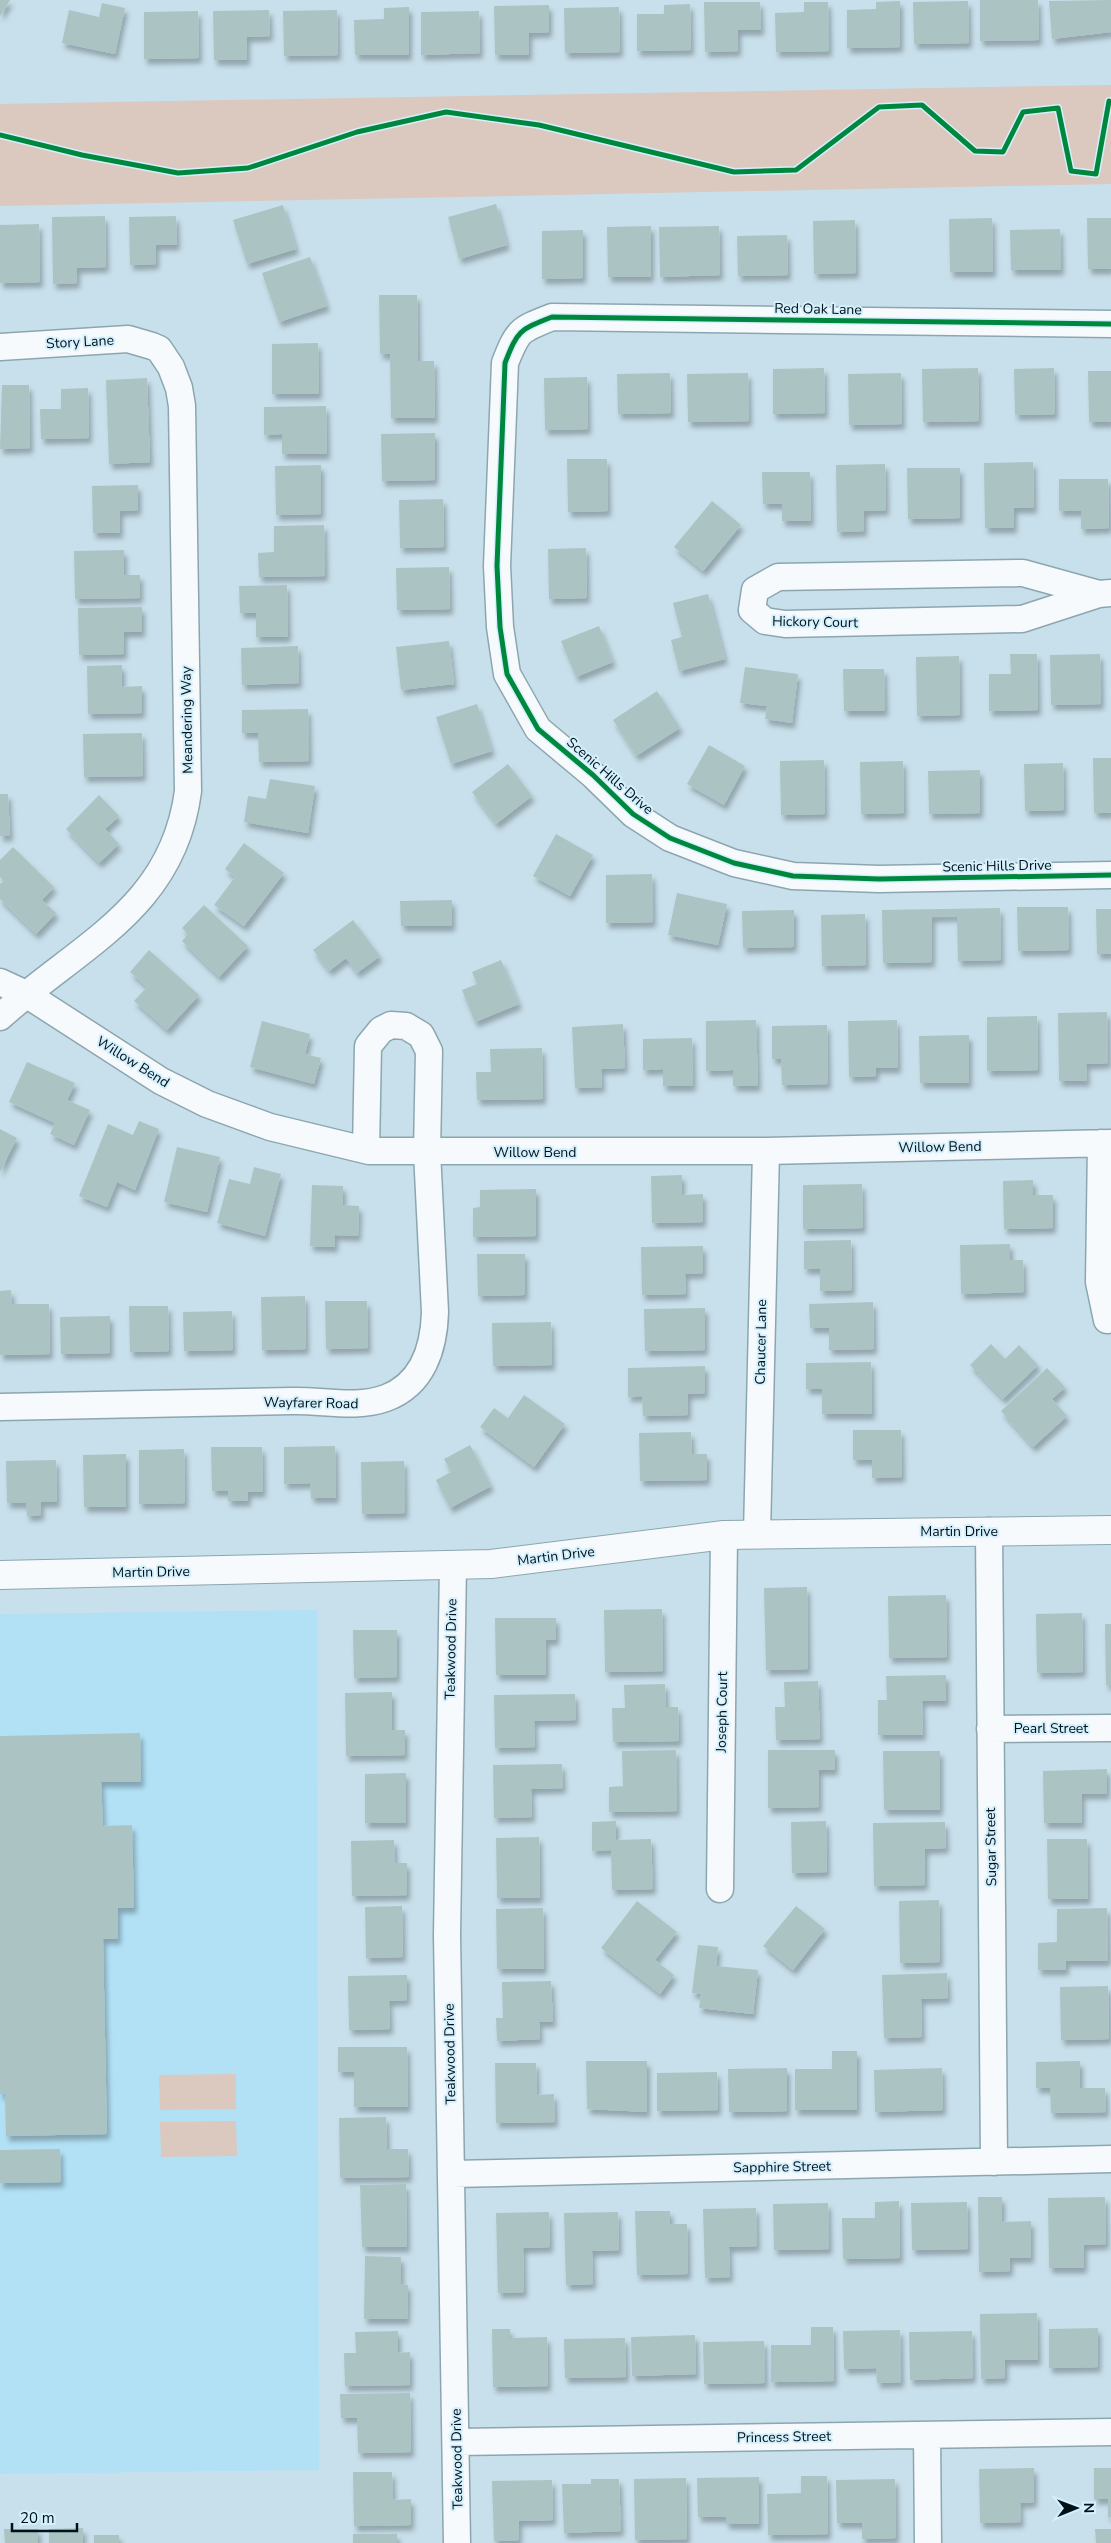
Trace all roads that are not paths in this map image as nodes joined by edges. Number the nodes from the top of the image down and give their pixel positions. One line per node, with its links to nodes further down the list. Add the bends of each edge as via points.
1 (1111, 324): 2 (street, Red Oak Lane, via 552,317)
2 (526, 327): 6 (street, Scenic Hills Drive, via 515,336 505,363 497,566 500,627 507,674 538,730 593,775 633,814 670,838 734,863 793,876 879,879)
3 (0, 347): 4 (street, Story Lane, via 128,339)
4 (159, 349): 8 (street, Meandering Way, via 173,374 182,406 188,790 184,816 176,843 159,877 129,913)
5 (1105, 594): 5 (street, Hickory Court, via 1023,573 778,577 755,590 752,610 766,622 785,624 1022,618)
6 (1111, 875)
7 (0, 982): 8 (street, Willow Bend)
8 (26, 994): 9 (street, Meandering Way); 11 (street, Willow Bend, via 145,1072 207,1104 270,1127)
9 (0, 1018)
10 (1106, 1143): 12 (street, Willow Bend); 14 (street, via 1100,1282)
11 (366, 1150): 13 (street, Willow Bend); 13 (street, Wayfarer Road, via 368,1046 381,1030 397,1025 415,1030 429,1051)
12 (766, 1150): 13 (street, Willow Bend); 18 (street, Chaucer Lane)
13 (428, 1152): 15 (street, Wayfarer Road, via 434,1336 419,1373 387,1398 364,1404 305,1401)
14 (1107, 1320)
15 (0, 1407)
16 (1111, 1530): 17 (street, Martin Drive)
17 (989, 1532): 18 (street, Martin Drive); 23 (street, Sugar Street)
18 (757, 1534): 19 (street, Martin Drive)
19 (724, 1535): 20 (street, Martin Drive, via 491,1564); 24 (street, Joseph Court)
20 (452, 1565): 21 (street, Martin Drive); 27 (street, Teakwood Drive, via 447,1935)
21 (0, 1575)
22 (1111, 1728): 23 (street, Pearl Street)
23 (990, 1729): 26 (street, Sugar Street)
24 (720, 1889)
25 (1111, 2159): 26 (street, Sapphire Street)
26 (994, 2162): 27 (street, Sapphire Street)
27 (453, 2174): 30 (street, Teakwood Drive)
28 (1111, 2432): 29 (street, Princess Street)
29 (926, 2435): 30 (street, Princess Street); 32 (street)
30 (456, 2442): 31 (street, Teakwood Drive)
31 (457, 2543)
32 (928, 2543)

